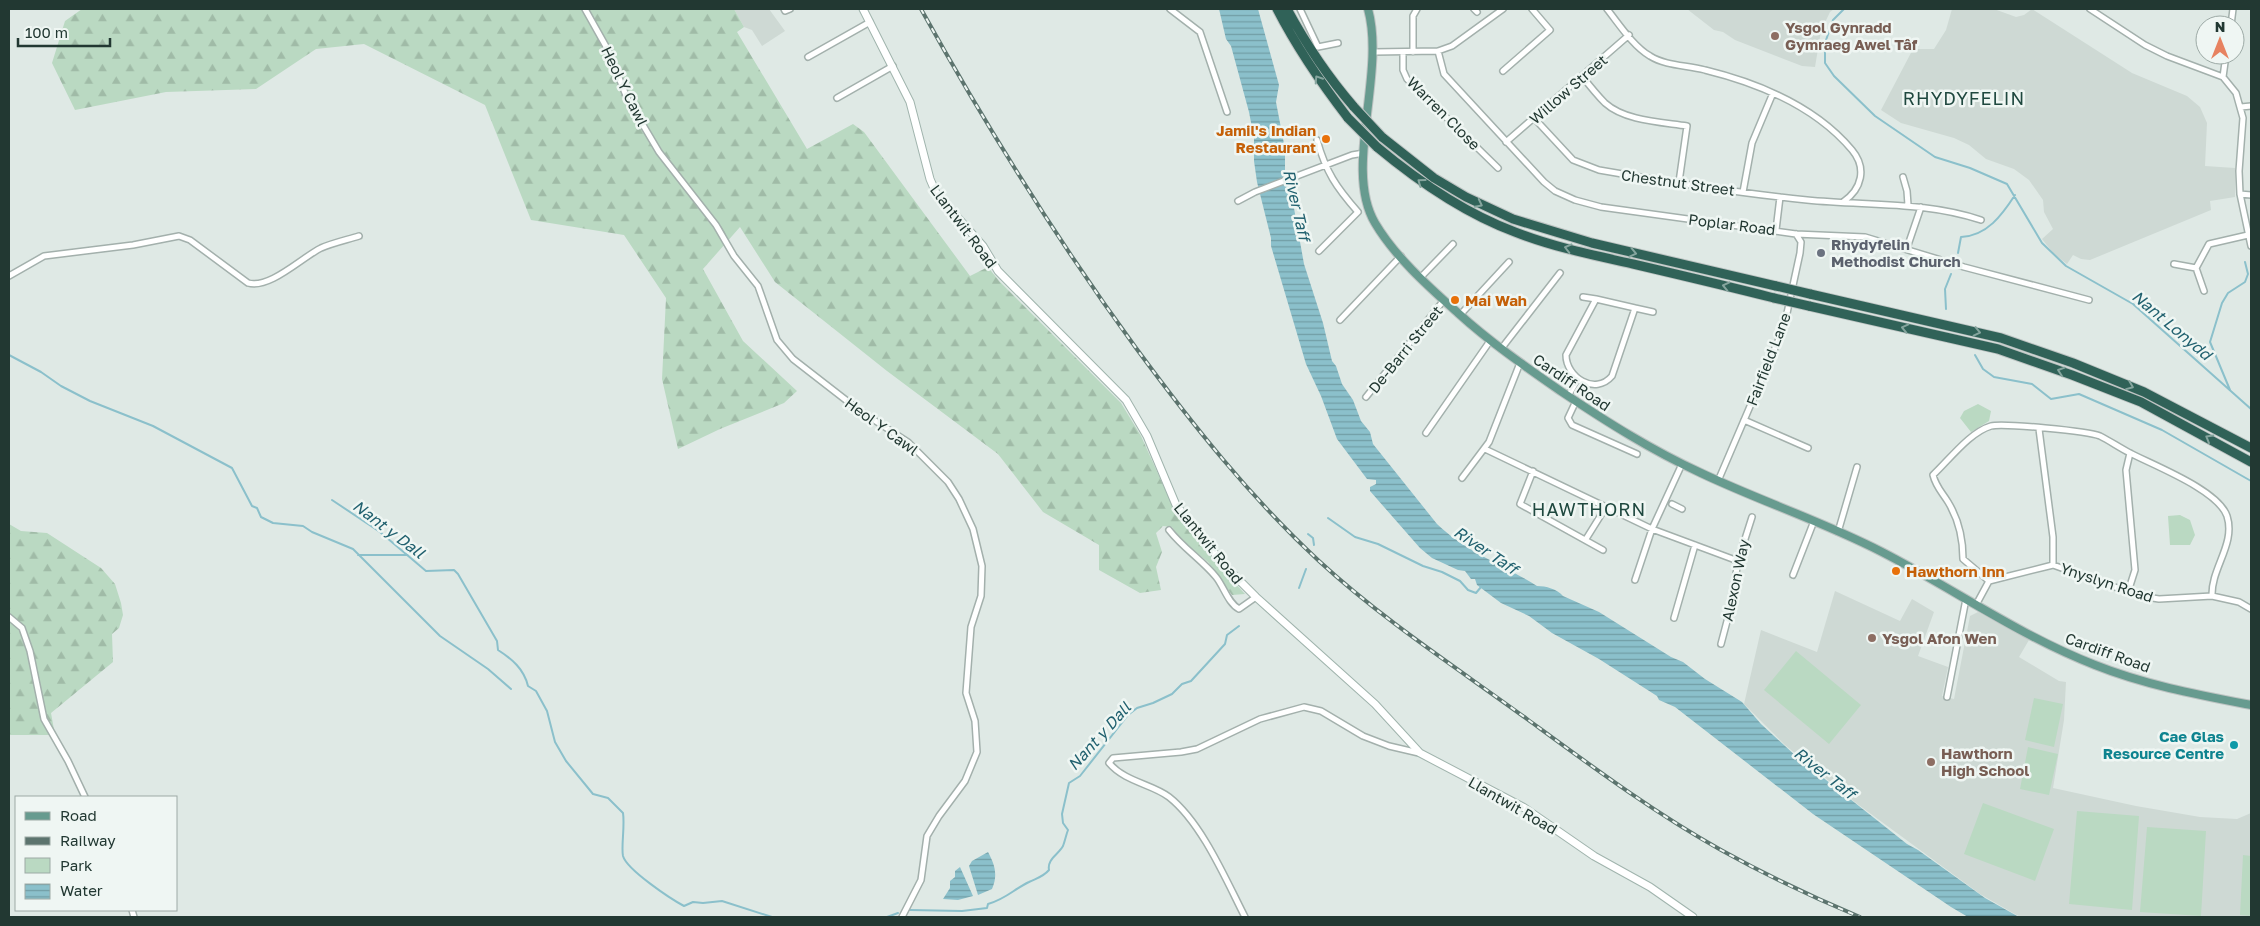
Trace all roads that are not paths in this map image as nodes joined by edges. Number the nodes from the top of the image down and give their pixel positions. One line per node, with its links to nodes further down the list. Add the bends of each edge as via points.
1 (585, 9): 122 (street, Heol Y Cawl, via 608,50 627,98 659,152 758,286 777,340 793,359 860,411 908,442 948,482 973,529 982,576 981,596 971,627 966,693 975,721 977,752 965,781 938,816 928,836 921,880)
2 (863, 9): 13 (main road, Llantwit Road)
3 (1171, 9): 30 (street, via 1200,32)
4 (1277, 9): 87 (highway, one-way to 4, bridge, via 2141,402 1998,349 1548,243 1514,232 1460,207 1377,147 1348,118 1294,42)
5 (1287, 9): 83 (highway, one-way to 83, bridge, via 1333,83 1382,137 1434,178 1513,219 1592,244 2002,338 2144,392)
6 (1300, 9): 15 (street, via 1318,47)
7 (1368, 9): 17 (main road, Cardiff Road)
8 (1417, 9): 19 (street, via 1413,16)
9 (1502, 9): 16 (street, via 1452,46)
10 (1532, 9): 23 (street, via 1550,30)
11 (1606, 9): 14 (street)
12 (2090, 9): 25 (street, via 2145,45)
13 (870, 22): 20 (street); 22 (main road, Llantwit Road)
14 (1629, 35): 24 (street, Willow Street); 26 (street, via 1643,51 1657,60 1716,72)
15 (1338, 43)
16 (1438, 51): 19 (street); 33 (street, Poplar Road, via 1444,74)
17 (1374, 52): 18 (street); 34 (main road, Cardiff Road)
18 (1403, 52): 19 (street); 36 (street, Warren Close, via 1403,70 1407,79)
19 (1413, 52)
20 (808, 57)
21 (2225, 65): 25 (street)
22 (893, 66): 27 (street); 111 (main road, Llantwit Road, via 914,115 936,193 983,246 998,271 1126,400 1147,436 1176,505 1224,565)
23 (1503, 71)
24 (1582, 76): 31 (street, Willow Street); 38 (street, via 1606,104 1618,111 1642,119 1687,126)
25 (2223, 77): 29 (street, via 2236,93)
26 (1773, 94): 39 (street, via 1752,143); 44 (street, via 1830,128 1857,157 1861,176 1855,192)
27 (837, 98)
28 (2251, 106): 29 (street)
29 (2241, 107): 40 (street)
30 (1227, 112)
31 (1534, 118): 33 (street, Willow Street); 38 (street, Chestnut Street, via 1564,152 1581,165)
32 (1317, 140): 35 (street)
33 (1506, 142): 48 (street, Poplar Road, via 1544,182 1575,200 1602,207)
34 (1364, 153): 35 (street); 56 (main road, Cardiff Road, via 1363,185 1370,212 1385,239)
35 (1324, 166): 43 (street); 55 (street, via 1340,192 1358,212)
36 (1498, 168)
37 (1903, 177): 45 (street)
38 (1679, 182): 39 (street, Chestnut Street)
39 (1743, 192): 42 (street, Chestnut Street)
40 (2240, 194): 41 (street); 50 (street)
41 (2251, 195)
42 (1780, 197): 44 (street, Chestnut Street); 48 (street)
43 (1238, 201)
44 (1843, 202): 45 (street, Chestnut Street)
45 (1908, 205): 46 (street, Chestnut Street)
46 (1921, 208): 47 (street, Chestnut Street, via 1959,213); 54 (street)
47 (1981, 220)
48 (1776, 230): 49 (street, Poplar Road)
49 (1796, 234): 54 (street, Poplar Road, via 1866,237); 79 (street, Fairfield Lane, via 1801,242 1800,253 1784,328)
50 (2248, 234): 53 (street); 59 (street, via 2209,244)
51 (359, 236): 61 (street, via 321,248 265,282 253,284 190,240 179,236 44,256)
52 (1454, 244): 62 (street)
53 (2251, 246)
54 (1907, 248): 67 (street, Poplar Road)
55 (1319, 251)
56 (1401, 256): 62 (main road, Cardiff Road); 71 (street)
57 (1509, 262): 70 (street)
58 (2174, 264): 59 (street)
59 (2196, 268): 63 (street)
60 (1560, 273): 73 (street)
61 (9, 276)
62 (1421, 277): 66 (main road, Cardiff Road)
63 (2204, 291)
64 (1583, 297): 65 (street)
65 (1596, 299): 68 (street); 75 (street, via 1566,355 1568,365)
66 (1444, 300): 70 (main road, Cardiff Road); 77 (street, De-Barri Street)
67 (2089, 300)
68 (1635, 308): 69 (street); 75 (street, via 1612,376 1594,384)
69 (1653, 312)
70 (1460, 315): 72 (main road, Cardiff Road)
71 (1340, 320)
72 (1490, 341): 73 (main road, Cardiff Road); 81 (street)
73 (1501, 349): 74 (main road, Cardiff Road)
74 (1520, 363): 76 (main road, Cardiff Road); 84 (street)
75 (1578, 380): 76 (street)
76 (1568, 396): 78 (main road, Cardiff Road)
77 (1366, 397)
78 (1576, 402): 86 (street, via 1568,418 1572,425); 88 (main road, Cardiff Road, via 1623,433)
79 (1744, 420): 82 (street); 92 (street, Fairfield Lane)
80 (2039, 429): 85 (street, via 2070,430 2100,436); 105 (street, via 2053,537); 108 (street, via 1993,426 1979,431 1933,475 1936,488 1960,526 1963,559)
81 (1426, 434)
82 (1808, 448)
83 (2251, 448)
84 (1485, 449): 90 (street); 91 (street)
85 (2130, 453): 109 (street, via 2126,470 2135,570); 110 (street, via 2194,486 2221,504 2230,532 2214,575)
86 (1637, 454)
87 (2251, 462)
88 (1682, 464): 92 (main road, Cardiff Road); 93 (street)
89 (1857, 467): 100 (street)
90 (1533, 471): 94 (street); 101 (street, via 1520,504)
91 (1462, 478)
92 (1718, 480): 97 (main road, Cardiff Road)
93 (1667, 502): 95 (street); 98 (street)
94 (1606, 507): 98 (street); 101 (street)
95 (1682, 509)
96 (1752, 517): 104 (street, Alexon Way)
97 (1814, 521): 100 (main road, Cardiff Road); 106 (street)
98 (1652, 529): 102 (street); 107 (street)
99 (1169, 530): 111 (street, via 1178,542 1204,563 1234,606 1239,609)
100 (1838, 532): 112 (main road, Cardiff Road, via 1881,551)
101 (1586, 539): 103 (street)
102 (1695, 545): 104 (street); 116 (street)
103 (1603, 550)
104 (1738, 561): 117 (street, Alexon Way)
105 (2053, 565): 108 (street, Ynyslyn Road); 109 (street, Ynyslyn Road)
106 (1793, 575)
107 (1635, 580)
108 (1989, 581): 113 (street)
109 (2128, 592): 110 (street, Ynyslyn Road, via 2159,599)
110 (2212, 596): 114 (street, Ynyslyn Road, via 2239,602)
111 (1256, 598): 120 (main road, Llantwit Road, via 1375,704)
112 (1966, 599): 113 (main road, Cardiff Road); 118 (street)
113 (1976, 604): 119 (main road, Cardiff Road, via 2094,665 2153,684)
114 (2251, 609)
115 (9, 617): 121 (street, via 22,628 44,719)
116 (1674, 618)
117 (1722, 644)
118 (1947, 697)
119 (2251, 705)
120 (1420, 753): 123 (street, via 1363,736 1321,711 1304,707 1260,719 1197,749 1113,758 1109,763 1114,768 1168,796 1192,821); 124 (main road, Llantwit Road, via 1523,807 1594,856 1650,887)
121 (85, 796)
122 (902, 917)
123 (1245, 917)
124 (1693, 917)

